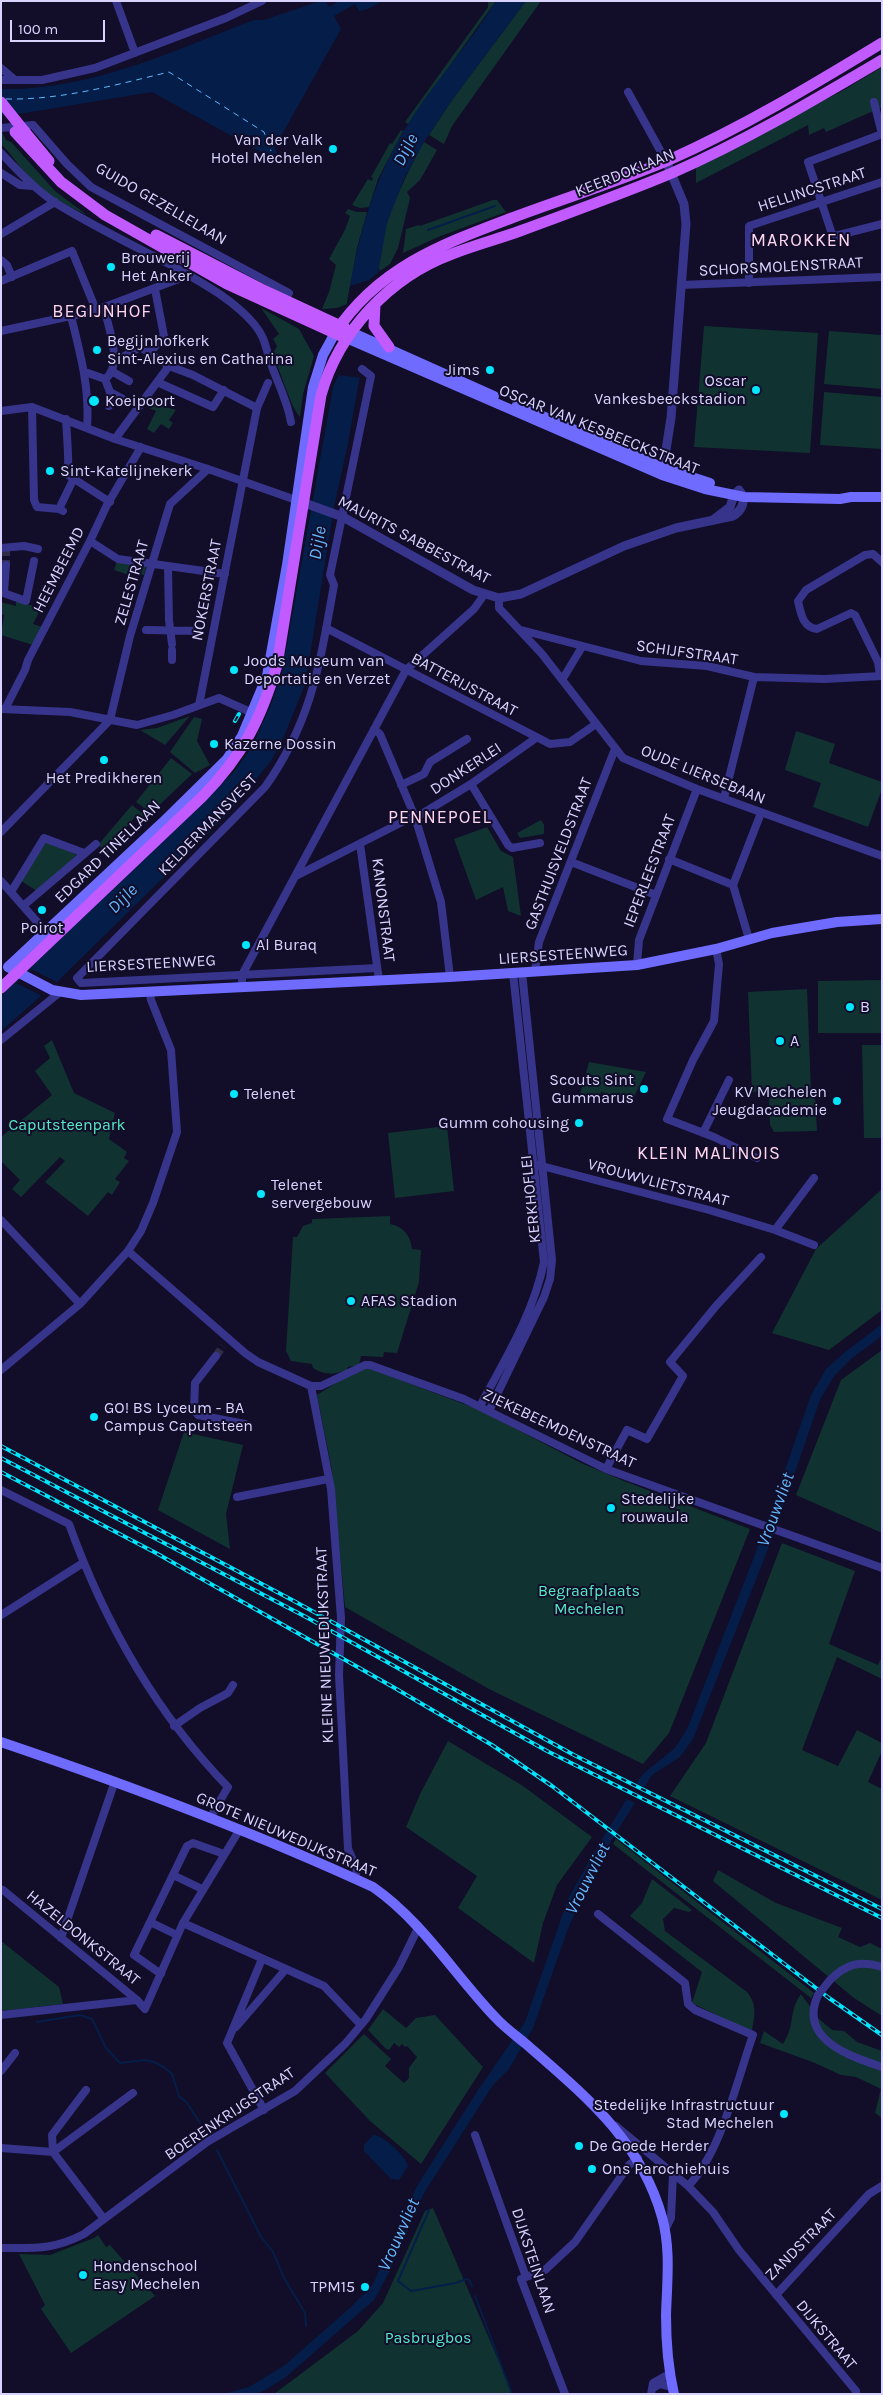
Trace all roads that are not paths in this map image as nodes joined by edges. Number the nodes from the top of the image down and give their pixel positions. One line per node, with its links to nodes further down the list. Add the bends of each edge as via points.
1 (116, 1): 4 (street)
2 (259, 3): 4 (street)
3 (882, 43): 17 (main road, KEERDOKLAAN, via 757,116)
4 (135, 52): 8 (street, via 74,73 42,80)
5 (882, 60): 18 (main road, KEERDOKLAAN, via 784,117)
6 (1, 68): 8 (street)
7 (1, 80): 8 (street)
8 (15, 80)
9 (628, 92): 17 (street)
10 (1, 102): 14 (main road, bridge)
11 (874, 102): 15 (street)
12 (1, 115): 14 (main road)
13 (1, 128): 27 (street, GUIDO GEZELLELAAN, via 32,125 91,187)
14 (20, 132): 27 (main road, GUIDO GEZELLELAAN, via 79,189 142,228)
15 (882, 134): 23 (street, via 808,162)
16 (1, 154): 21 (street)
17 (666, 161): 18 (street); 40 (main road, KEERDOKLAAN, via 424,253 377,286)
18 (672, 172): 33 (street, via 684,204 686,224); 37 (main road, KEERDOKLAAN, via 566,214 451,254 415,273)
19 (1, 173): 21 (street, via 20,185)
20 (882, 182): 23 (street, HELLINCSTRAAT)
21 (32, 186): 22 (street)
22 (55, 202): 25 (street); 28 (street)
23 (821, 202): 24 (street, via 835,236); 32 (street, HELLINCSTRAAT, via 749,226)
24 (882, 224)
25 (1, 234)
26 (1, 260): 29 (street)
27 (232, 273): 35 (street); 36 (main road, GUIDO GEZELLELAAN); 36 (street, GUIDO GEZELLELAAN)
28 (189, 275): 34 (street); 35 (street)
29 (12, 277): 31 (street); 38 (street, via 72,250)
30 (882, 277): 32 (street, SCHORSMOLENSTRAAT)
31 (1, 281)
32 (749, 283): 33 (street, SCHORSMOLENSTRAAT)
33 (681, 285): 67 (street, via 671,418)
34 (155, 289): 38 (street); 44 (street, via 164,336)
35 (221, 295): 62 (street, via 250,320 267,345)
36 (285, 301): 40 (main road, GUIDO GEZELLELAAN)
37 (374, 305): 40 (main road, KEERDOKLAAN); 43 (main road, via 374,326)
38 (100, 308): 39 (street); 45 (street)
39 (71, 316): 41 (street); 48 (street)
40 (343, 330): 42 (main road, OSCAR VAN KESBEECKSTRAAT); 73 (main road, via 318,404); 73 (main road, via 323,355 313,387)
41 (1, 331)
42 (367, 343): 43 (main road, OSCAR VAN KESBEECKSTRAAT); 67 (main road, OSCAR VAN KESBEECKSTRAAT)
43 (388, 347): 67 (main road, OSCAR VAN KESBEECKSTRAAT)
44 (149, 354): 45 (street, via 140,347); 46 (street)
45 (116, 361): 49 (street)
46 (169, 366): 52 (street); 54 (street)
47 (362, 369): 74 (street, KELDERMANSVEST, via 370,376)
48 (85, 372): 50 (street); 63 (street)
49 (113, 372): 50 (street); 51 (street)
50 (105, 379): 55 (street)
51 (129, 381)
52 (157, 382): 54 (street, via 213,407); 64 (street)
53 (268, 383): 59 (street, NOKERSTRAAT)
54 (224, 390): 59 (street)
55 (110, 392): 56 (street); 57 (street)
56 (123, 399)
57 (109, 406)
58 (32, 407): 60 (street); 61 (street); 68 (street, via 34,500 37,506 61,510)
59 (257, 408): 69 (street, NOKERSTRAAT)
60 (1, 411)
61 (66, 420): 63 (street); 68 (street, via 68,475)
62 (291, 422)
63 (87, 427): 64 (street)
64 (115, 439): 65 (street)
65 (141, 447): 66 (street); 72 (street, HEEMBEEMD)
66 (208, 468): 69 (street); 81 (street, ZELESTRAAT, via 170,504)
67 (663, 471): 70 (main road, OSCAR VAN KESBEECKSTRAAT)
68 (73, 480): 72 (street)
69 (242, 481): 73 (street); 83 (street, NOKERSTRAAT)
70 (739, 494): 71 (main road, OSCAR VAN KESBEECKSTRAAT, via 841,493 852,497); 86 (street, MAURITS SABBESTRAAT, via 730,507 714,520 676,528 624,546 521,594)
71 (882, 497)
72 (110, 502): 75 (street, HEEMBEEMD)
73 (304, 502): 74 (street, MAURITS SABBESTRAAT); 100 (main road, EDGARD TINELLAAN, via 277,665)
74 (340, 516): 85 (street, MAURITS SABBESTRAAT); 87 (street, KELDERMANSVEST, via 330,575 334,586)
75 (90, 541): 81 (street, via 118,559); 99 (street, HEEMBEEMD)
76 (1, 548): 77 (street, via 24,546)
77 (38, 549)
78 (34, 561): 84 (street, via 26,601)
79 (882, 562): 95 (street, via 873,554 865,555 806,590 798,601 805,623 816,629 841,616 855,615 878,662)
80 (6, 565): 84 (street)
81 (151, 565): 82 (street); 101 (street, ZELESTRAAT)
82 (168, 567): 83 (street); 88 (street)
83 (225, 574): 98 (street, NOKERSTRAAT)
84 (3, 592)
85 (484, 595): 86 (street, MAURITS SABBESTRAAT); 94 (street, via 474,609)
86 (499, 598): 90 (street, OUDE LIERSEBAAN, via 499,608)
87 (326, 628): 94 (street, BATTERIJSTRAAT); 137 (street, KELDERMANSVEST, via 311,698 301,725 265,787)
88 (171, 629): 89 (street); 91 (street); 93 (street)
89 (146, 630)
90 (521, 630): 92 (street, SCHIJFSTRAAT); 97 (street, OUDE LIERSEBAAN)
91 (200, 631)
92 (582, 647): 96 (street, SCHIJFSTRAAT, via 641,661 707,666); 97 (street)
93 (172, 660)
94 (406, 670): 103 (street); 104 (street, BATTERIJSTRAAT)
95 (881, 676): 96 (street, SCHIJFSTRAAT, via 824,679)
96 (754, 677): 110 (street)
97 (562, 680): 102 (street, OUDE LIERSEBAAN)
98 (199, 705): 100 (street, via 219,698); 101 (street, via 137,725)
99 (3, 709): 101 (street, via 70,712)
100 (257, 714): 128 (main road, EDGARD TINELLAAN, via 227,759); 133 (main road, EDGARD TINELLAAN, via 242,749 217,781)
101 (110, 720): 113 (street)
102 (596, 724): 104 (street, via 570,742 550,744); 106 (street, OUDE LIERSEBAAN)
103 (374, 728): 108 (street, via 380,734); 121 (street)
104 (536, 738): 107 (street, DONKERLEI)
105 (467, 739): 108 (street, via 430,762 424,774)
106 (615, 749): 109 (street, OUDE LIERSEBAAN, via 623,758); 120 (street, GASTHUISVELDSTRAAT)
107 (471, 784): 112 (street, DONKERLEI); 114 (street, via 508,845 512,848)
108 (401, 785): 112 (street)
109 (697, 789): 110 (street, OUDE LIERSEBAAN); 119 (street, IEPERLEESTRAAT)
110 (724, 798): 111 (street, OUDE LIERSEBAAN)
111 (761, 813): 118 (street, OUDE LIERSEBAAN); 123 (street)
112 (415, 817): 116 (street, DONKERLEI); 136 (street, via 441,902)
113 (1, 832)
114 (540, 843)
115 (96, 844): 117 (street)
116 (360, 844): 121 (street, DONKERLEI); 132 (street, KANONSTRAAT)
117 (84, 854): 124 (street, via 44,838); 126 (street)
118 (882, 856)
119 (669, 859): 123 (street); 125 (street, IEPERLEESTRAAT)
120 (571, 862): 125 (street); 134 (street, GASTHUISVELDSTRAAT, via 539,942)
121 (295, 876): 139 (street)
122 (1, 880): 124 (street)
123 (733, 885): 129 (street)
124 (11, 892): 126 (street)
125 (656, 895): 131 (street, IEPERLEESTRAAT, via 638,940)
126 (23, 906): 128 (street)
127 (882, 919): 129 (main road, LIERSESTEENWEG, via 810,926)
128 (46, 932): 133 (main road, EDGARD TINELLAAN)
129 (749, 939): 130 (main road, LIERSESTEENWEG)
130 (716, 949): 131 (main road, LIERSESTEENWEG); 145 (street, via 719,964 714,1021 667,1119)
131 (637, 965): 134 (main road, LIERSESTEENWEG)
132 (377, 968): 138 (street, KANONSTRAAT); 139 (street, LIERSESTEENWEG)
133 (13, 969): 140 (main road); 141 (main road, LIERSESTEENWEG)
134 (535, 971): 135 (main road, LIERSESTEENWEG)
135 (518, 972): 136 (main road, LIERSESTEENWEG); 147 (street, KERKHOFLEI)
136 (450, 977): 138 (main road, LIERSESTEENWEG)
137 (78, 980): 139 (street, LIERSESTEENWEG, via 81,983)
138 (378, 980): 139 (main road, LIERSESTEENWEG)
139 (242, 981): 142 (main road, LIERSESTEENWEG)
140 (1, 988)
141 (56, 992): 142 (main road, LIERSESTEENWEG); 143 (street)
142 (150, 994): 152 (street, via 171,1050 177,1132 160,1196 153,1203)
143 (1, 1040)
144 (729, 1080): 145 (street)
145 (703, 1133): 146 (street)
146 (757, 1158)
147 (538, 1165): 150 (street, VROUWVLIETSTRAAT); 158 (street, KERKHOFLEI, via 544,1262 538,1291); 159 (street, KERKHOFLEI, via 552,1260 550,1279 535,1319)
148 (814, 1178): 150 (street)
149 (3, 1224): 154 (street)
150 (775, 1230): 151 (street, VROUWVLIETSTRAAT)
151 (814, 1245)
152 (128, 1251): 154 (street); 157 (street, via 226,1343 258,1362)
153 (761, 1257): 161 (street, via 670,1362 683,1376 647,1439 627,1430)
154 (80, 1304): 156 (street)
155 (216, 1356): 160 (street, via 195,1383 194,1410 198,1415)
156 (1, 1370)
157 (311, 1386): 158 (street, ZIEKEBEEMDENSTRAAT, via 321,1386 370,1365); 162 (street, KLEINE NIEUWEDIJKSTRAAT)
158 (480, 1406): 159 (street, ZIEKEBEEMDENSTRAAT)
159 (489, 1411): 161 (street, ZIEKEBEEMDENSTRAAT)
160 (245, 1424)
161 (606, 1469): 166 (street, ZIEKEBEEMDENSTRAAT)
162 (328, 1479): 164 (street); 176 (street, KLEINE NIEUWEDIJKSTRAAT, via 341,1618 339,1675 348,1849 357,1869)
163 (1, 1490): 165 (street, via 69,1524)
164 (237, 1496)
165 (83, 1563): 167 (street); 169 (street, via 103,1608)
166 (882, 1568)
167 (1, 1615)
168 (233, 1685): 169 (street, via 228,1693)
169 (174, 1726): 172 (street, via 228,1787)
170 (1, 1742): 171 (main road, GROTE NIEUWEDIJKSTRAAT)
171 (115, 1781): 172 (main road, GROTE NIEUWEDIJKSTRAAT); 184 (street)
172 (210, 1818): 173 (main road, GROTE NIEUWEDIJKSTRAAT)
173 (240, 1829): 174 (street); 176 (main road, GROTE NIEUWEDIJKSTRAAT)
174 (224, 1854): 175 (street, via 190,1843); 177 (street)
175 (172, 1875): 177 (street); 180 (street)
176 (355, 1879): 182 (main road, GROTE NIEUWEDIJKSTRAAT, via 390,1899)
177 (202, 1889): 181 (street)
178 (3, 1890): 184 (street, HAZELDONKSTRAAT)
179 (598, 1914): 205 (street, via 685,1983 688,2004 695,2010 753,2035 714,2150 698,2177)
180 (150, 1922): 183 (street); 188 (street, via 134,1955)
181 (183, 1923): 183 (street); 185 (street)
182 (418, 1928): 191 (street, BOERENKRIJGSTRAAT, via 399,1967); 199 (main road, GROTE NIEUWEDIJKSTRAAT, via 495,2017)
183 (177, 1935): 188 (street)
184 (61, 1938): 189 (street, HAZELDONKSTRAAT)
185 (262, 1959): 187 (street); 192 (street)
186 (882, 1967): 194 (street, bridge, via 857,1963 842,1969 818,1995 813,2014 822,2037 836,2048)
187 (286, 1969): 191 (street, via 324,1986); 192 (street)
188 (161, 1974): 189 (street, HAZELDONKSTRAAT, via 145,2009)
189 (137, 2000): 190 (street)
190 (1, 2015)
191 (361, 2024): 198 (street, BOERENKRIJGSTRAAT, via 346,2044 295,2091)
192 (231, 2032): 198 (street, via 228,2048)
193 (15, 2053): 195 (street)
194 (882, 2067)
195 (1, 2071)
196 (86, 2090): 202 (street, via 52,2135)
197 (133, 2093): 202 (street)
198 (264, 2110): 207 (street, BOERENKRIJGSTRAAT, via 207,2142)
199 (612, 2123): 203 (main road, GROTE NIEUWEDIJKSTRAAT); 204 (street)
200 (475, 2136): 210 (street, DIJKSTEINLAAN)
201 (1, 2148): 202 (street)
202 (53, 2152): 207 (street)
203 (638, 2158): 208 (main road, GROTE NIEUWEDIJKSTRAAT, via 656,2198); 210 (street, via 629,2165 575,2242 545,2270)
204 (673, 2174): 205 (street); 208 (street, via 671,2218)
205 (688, 2186): 211 (street, ZANDSTRAAT, via 713,2212)
206 (882, 2186): 211 (street, ZANDSTRAAT, via 869,2194)
207 (104, 2220): 209 (street, BOERENKRIJGSTRAAT, via 64,2245)
208 (665, 2230): 212 (main road, GROTE NIEUWEDIJKSTRAAT)
209 (1, 2248)
210 (526, 2277): 216 (street, DIJKSTEINLAAN, via 521,2279)
211 (776, 2295): 215 (street, DIJKSTRAAT)
212 (671, 2373): 213 (main road, GROTE NIEUWEDIJKSTRAAT); 214 (street, via 653,2384)
213 (673, 2391): 214 (street, via 660,2384)
214 (651, 2392)
215 (856, 2392)
216 (565, 2394)

